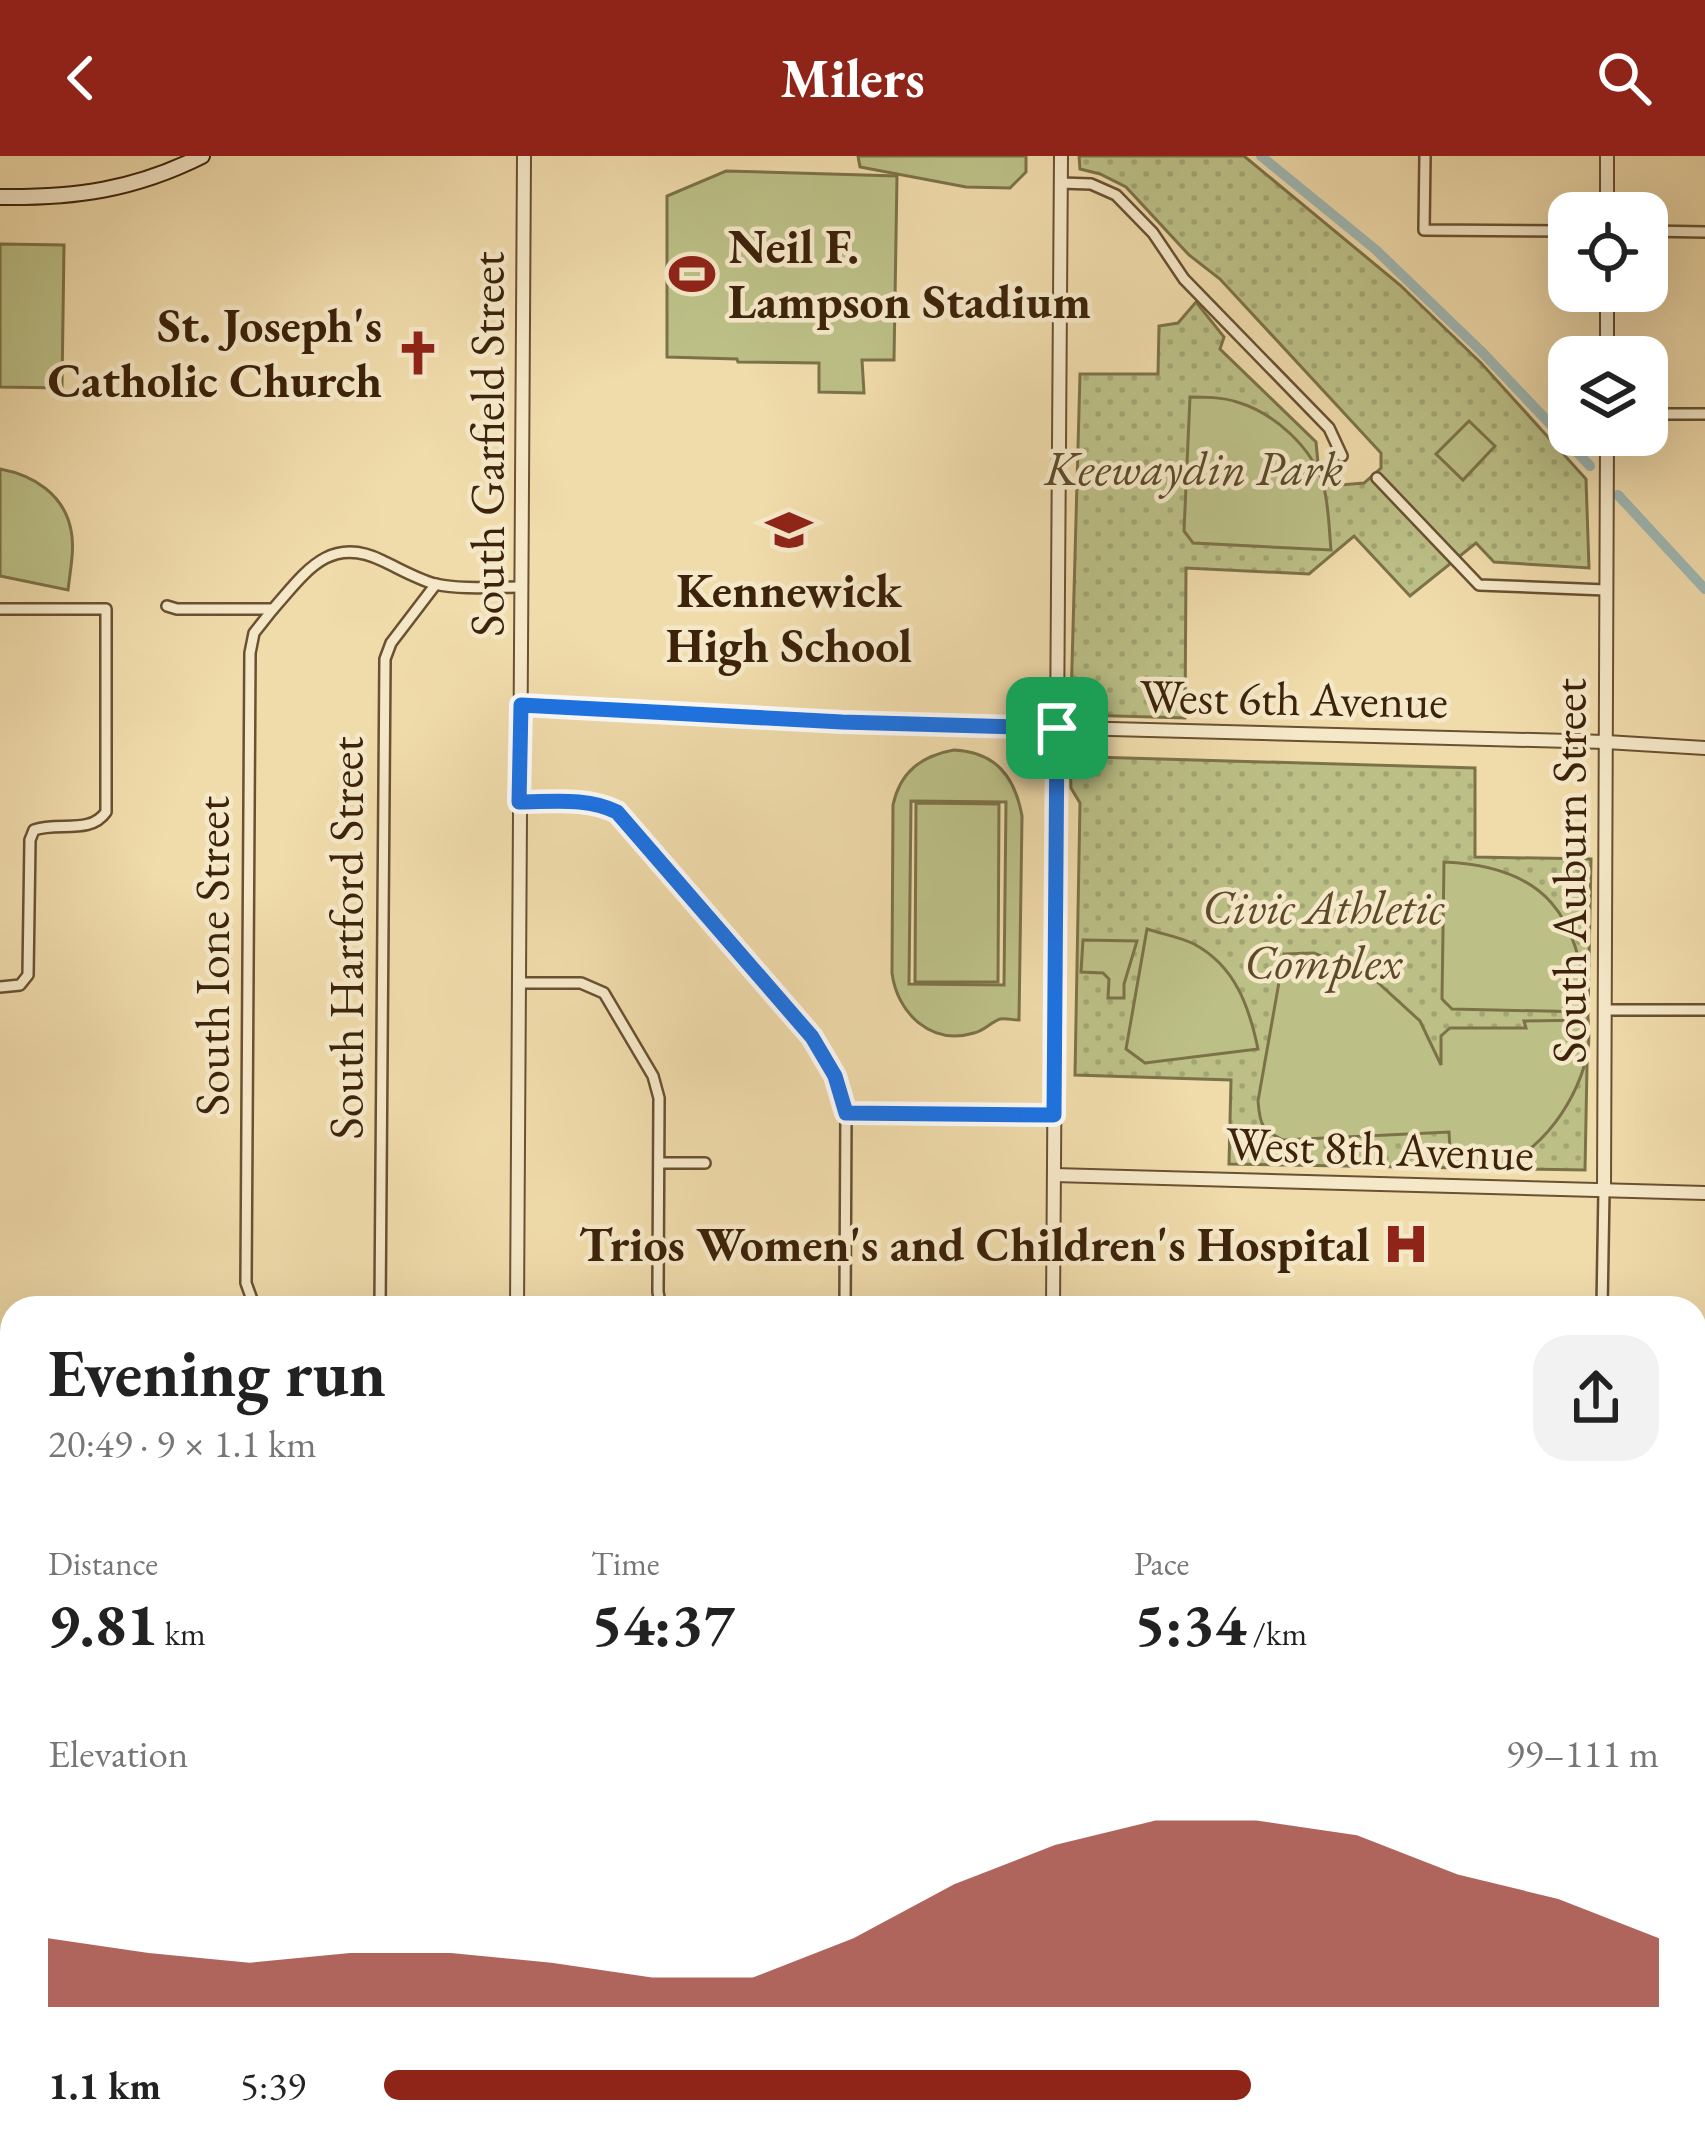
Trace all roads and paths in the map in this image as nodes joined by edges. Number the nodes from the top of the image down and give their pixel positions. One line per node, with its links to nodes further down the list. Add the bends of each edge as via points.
1 (202, 156): 8 (main road, via 94,193)
2 (524, 156): 18 (street, South Garfield Street)
3 (1060, 156): 6 (street)
4 (1425, 156): 9 (street, via 1424,230)
5 (1607, 156): 7 (street)
6 (1060, 183): 14 (street, via 1116,195 1184,279 1329,428); 24 (street)
7 (1607, 192)
8 (0, 197)
9 (1548, 231)
10 (1668, 231): 11 (street)
11 (1705, 232)
12 (1668, 414): 13 (street)
13 (1705, 414)
14 (1342, 456)
15 (1607, 456): 19 (street, South Auburn Street)
16 (1377, 478): 19 (street, via 1479,586)
17 (436, 584): 18 (street); 22 (street, South Ione Street, via 348,551 312,566); 40 (street, South Hartford Street, via 385,659)
18 (522, 587): 23 (street, South Garfield Street)
19 (1606, 590): 25 (street, South Auburn Street)
20 (166, 606): 22 (street)
21 (0, 609): 29 (street, via 106,609 106,812 95,824 34,830 28,975)
22 (273, 609): 39 (street, South Ione Street, via 250,653)
23 (521, 705): 24 (street, West 6th Avenue); 27 (street, South Garfield Street)
24 (1057, 728): 25 (street, West 6th Avenue); 33 (street)
25 (1606, 742): 26 (street, West 6th Avenue); 30 (street, South Auburn Street)
26 (1705, 748)
27 (519, 802): 28 (street, South Garfield Street); 32 (street, via 595,803 617,812 812,1037)
28 (519, 983): 34 (street, via 581,983 604,993 657,1087); 41 (street, South Garfield Street)
29 (0, 988)
30 (1604, 1010): 31 (street); 37 (street, South Auburn Street)
31 (1705, 1010)
32 (846, 1113): 33 (street); 43 (street)
33 (1054, 1115): 36 (street)
34 (659, 1163): 35 (street); 42 (street)
35 (705, 1163)
36 (1054, 1175): 37 (street, West 8th Avenue); 44 (street)
37 (1604, 1190): 38 (street, West 8th Avenue); 45 (street, South Auburn Street)
38 (1705, 1193)
39 (251, 1296)
40 (380, 1296)
41 (517, 1296)
42 (659, 1296)
43 (845, 1296)
44 (1053, 1296)
45 (1602, 1296)

